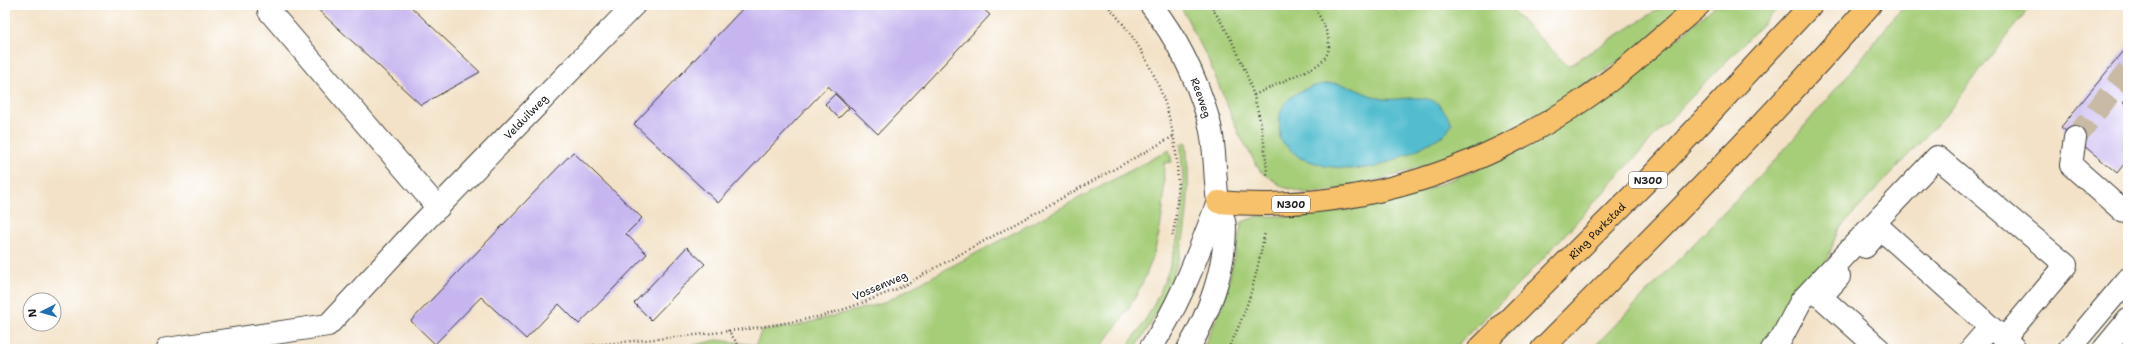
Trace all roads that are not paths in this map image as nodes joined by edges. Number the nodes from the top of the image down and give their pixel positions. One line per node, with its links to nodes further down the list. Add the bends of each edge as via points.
1 (634, 5): 9 (street, Velduilweg)
2 (1151, 5): 8 (street, Reeweg, via 1164,21 1192,72 1208,119)
3 (1699, 5): 8 (highway, N300, via 1639,57 1577,104 1499,150 1414,182 1332,201 1268,205)
4 (1811, 5): 18 (highway, Ring Parkstad / N300, via 1649,179)
5 (1870, 5): 19 (highway, via 1813,70)
6 (269, 11): 9 (street)
7 (2075, 138): 10 (street, via 2071,165 2124,212)
8 (1218, 202): 16 (street, Reeweg, via 1188,280); 17 (street, Reeweg, via 1225,227 1221,264 1208,308)
9 (438, 208): 15 (street, Velduilweg, via 328,325)
10 (2128, 211)
11 (2128, 279): 22 (street)
12 (2128, 320): 23 (street)
13 (2005, 342): 14 (street, via 2066,265 1937,157 1801,301); 20 (street, via 1881,229 1821,297); 21 (street)
14 (1777, 344)
15 (167, 349)
16 (1150, 349)
17 (1188, 349)
18 (1479, 349)
19 (1542, 349)
20 (1879, 349)
21 (1971, 349)
22 (2069, 349)
23 (2104, 349)

